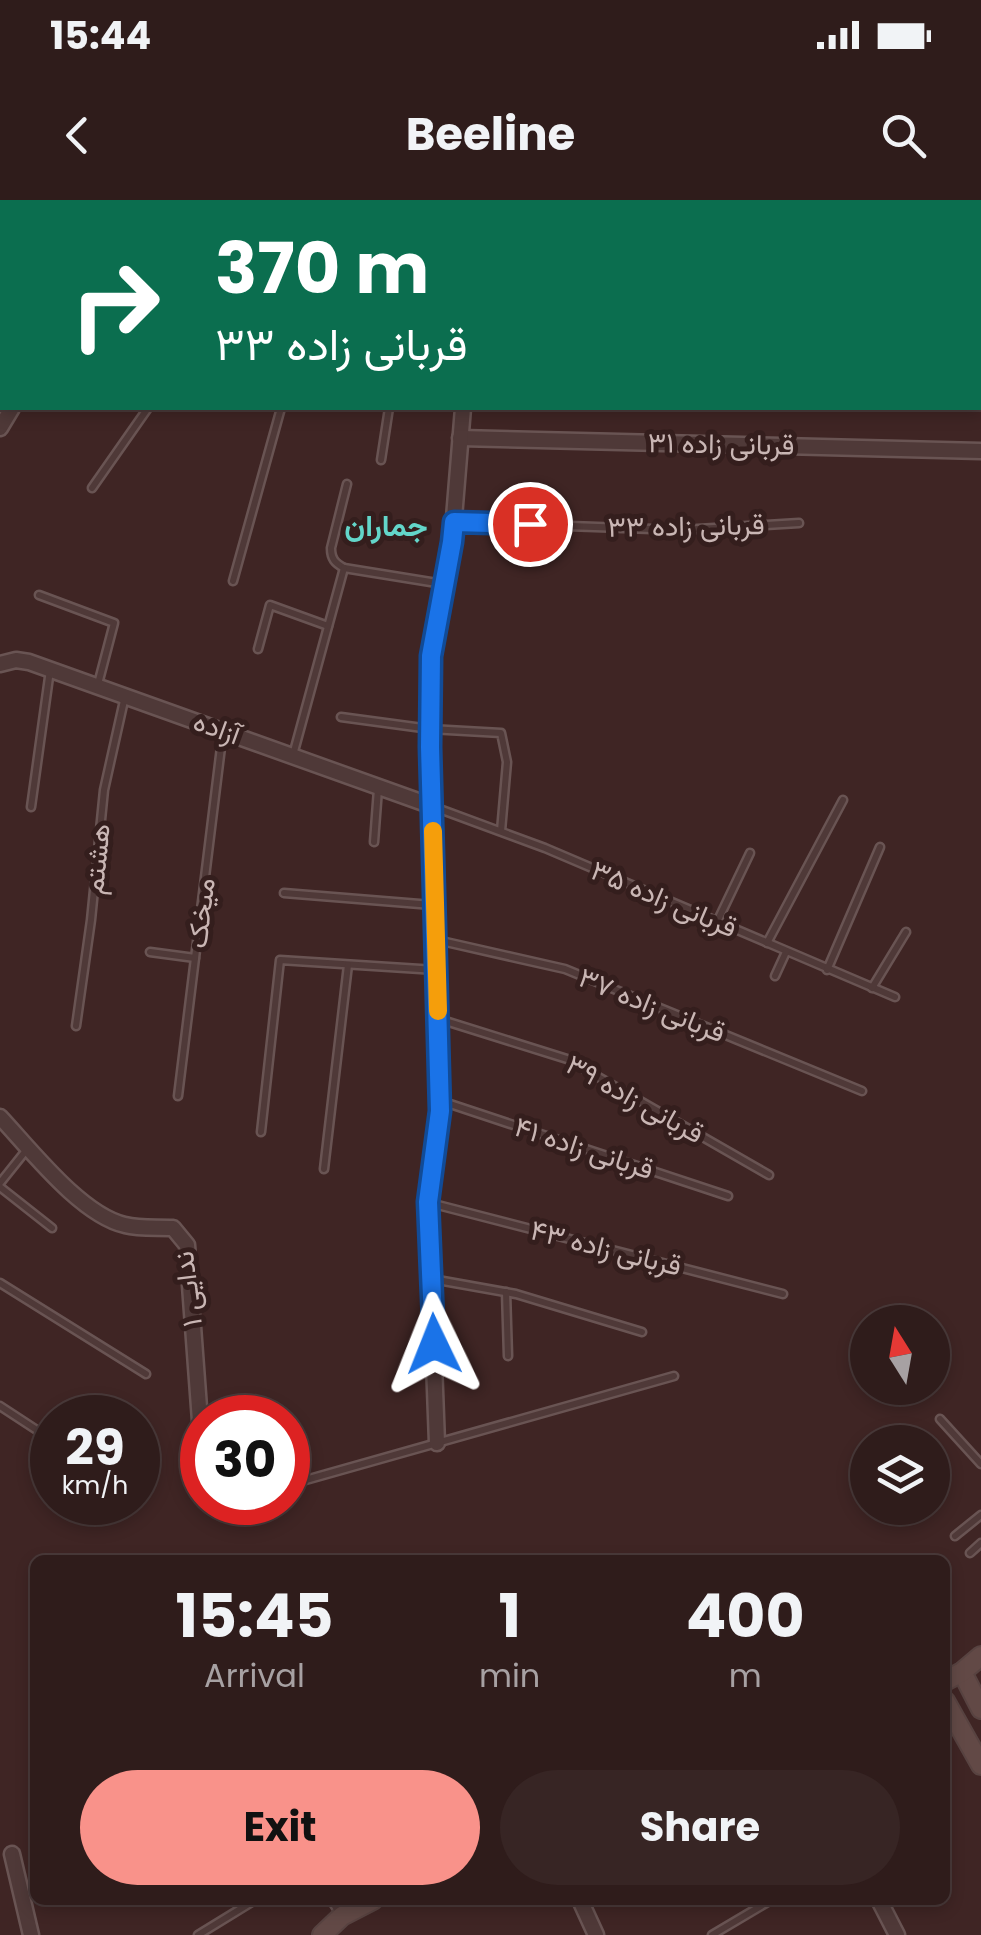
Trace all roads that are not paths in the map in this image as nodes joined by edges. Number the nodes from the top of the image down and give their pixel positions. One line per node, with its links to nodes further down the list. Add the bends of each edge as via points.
1 (147, 410): 9 (lane)
2 (280, 410): 13 (lane)
3 (389, 410): 7 (lane)
4 (462, 410): 5 (street)
5 (460, 438): 6 (street, قربانی زاده ۳۱); 10 (street)
6 (981, 450)
7 (381, 460)
8 (347, 484): 12 (lane, via 331,548)
9 (92, 488)
10 (454, 522): 11 (lane, قربانی زاده ۳۳, via 681,530); 14 (street)
11 (799, 524)
12 (344, 568): 14 (lane); 16 (lane)
13 (233, 581)
14 (445, 584): 23 (street, via 431,656)
15 (39, 595): 20 (lane, via 114,623)
16 (328, 626): 17 (lane, via 270,606); 25 (lane)
17 (258, 649)
18 (0, 664): 19 (street, آزاده, via 16,660)
19 (50, 669): 20 (street, آزاده); 29 (lane)
20 (98, 686): 21 (street, آزاده)
21 (125, 695): 24 (street, آزاده); 50 (lane, هشتم, via 104,790)
22 (342, 717): 23 (lane)
23 (430, 729): 28 (street); 30 (lane, via 501,733 507,762)
24 (223, 730): 25 (street, آزاده); 42 (lane, میخک)
25 (293, 755): 26 (street, آزاده)
26 (378, 786): 28 (street, آزاده); 31 (lane)
27 (843, 800): 39 (lane)
28 (432, 806): 30 (lane, قربانی زاده ۳۵); 35 (street)
29 (31, 807)
30 (501, 832): 36 (lane, قربانی زاده ۳۵)
31 (374, 842)
32 (880, 847): 45 (lane)
33 (750, 853): 36 (lane)
34 (284, 893): 35 (lane)
35 (435, 905): 38 (street)
36 (717, 922): 39 (lane, قربانی زاده ۳۵)
37 (906, 932): 47 (lane)
38 (436, 940): 44 (street); 51 (lane, قربانی زاده ۳۷, via 565,969)
39 (767, 943): 41 (lane, قربانی زاده ۳۵)
40 (150, 952): 42 (lane)
41 (786, 952): 45 (lane, قربانی زاده ۳۵); 46 (lane)
42 (195, 958): 52 (lane, میخک)
43 (348, 964): 44 (lane); 55 (lane, via 280,960); 57 (lane)
44 (437, 970): 49 (street)
45 (827, 970): 47 (lane, قربانی زاده ۳۵)
46 (775, 976)
47 (872, 988): 48 (lane, قربانی زاده ۳۵)
48 (895, 997)
49 (438, 1019): 53 (street); 58 (lane, قربانی زاده ۳۹, via 567,1059)
50 (76, 1026)
51 (862, 1091)
52 (178, 1096)
53 (440, 1100): 60 (lane, قربانی زاده ۴۱); 61 (street)
54 (0, 1117): 56 (street, ندایی ۱)
55 (261, 1132)
56 (29, 1148): 59 (lane); 71 (street, ندایی ۱, via 99,1214 126,1226 172,1228 187,1245)
57 (324, 1169)
58 (769, 1175)
59 (0, 1185): 62 (lane)
60 (728, 1196)
61 (428, 1202): 63 (street); 66 (lane, قربانی زاده ۴۳)
62 (52, 1228)
63 (431, 1279): 65 (lane); 75 (street)
64 (0, 1284): 69 (lane)
65 (506, 1292): 67 (lane); 68 (lane)
66 (782, 1294)
67 (642, 1332)
68 (508, 1356)
69 (146, 1374)
70 (674, 1376): 75 (lane)
71 (198, 1395)
72 (1, 1409): 74 (lane)
73 (940, 1419): 76 (lane)
74 (30, 1427)
75 (437, 1443): 77 (lane)
76 (981, 1464)
77 (310, 1479)
78 (981, 1514): 79 (lane)
79 (955, 1536)
80 (981, 1544): 81 (lane)
81 (970, 1553)
82 (981, 1656): 83 (main road)
83 (954, 1677): 84 (main road)
84 (981, 1709)
85 (950, 1710): 86 (main road)
86 (981, 1766)
87 (12, 1854): 93 (street)
88 (247, 1905): 94 (lane)
89 (582, 1905): 96 (street)
90 (763, 1905): 97 (lane)
91 (882, 1905): 98 (street)
92 (337, 1908): 95 (main road)
93 (31, 1935)
94 (198, 1935)
95 (322, 1935)
96 (596, 1935)
97 (712, 1935)
98 (897, 1935)

